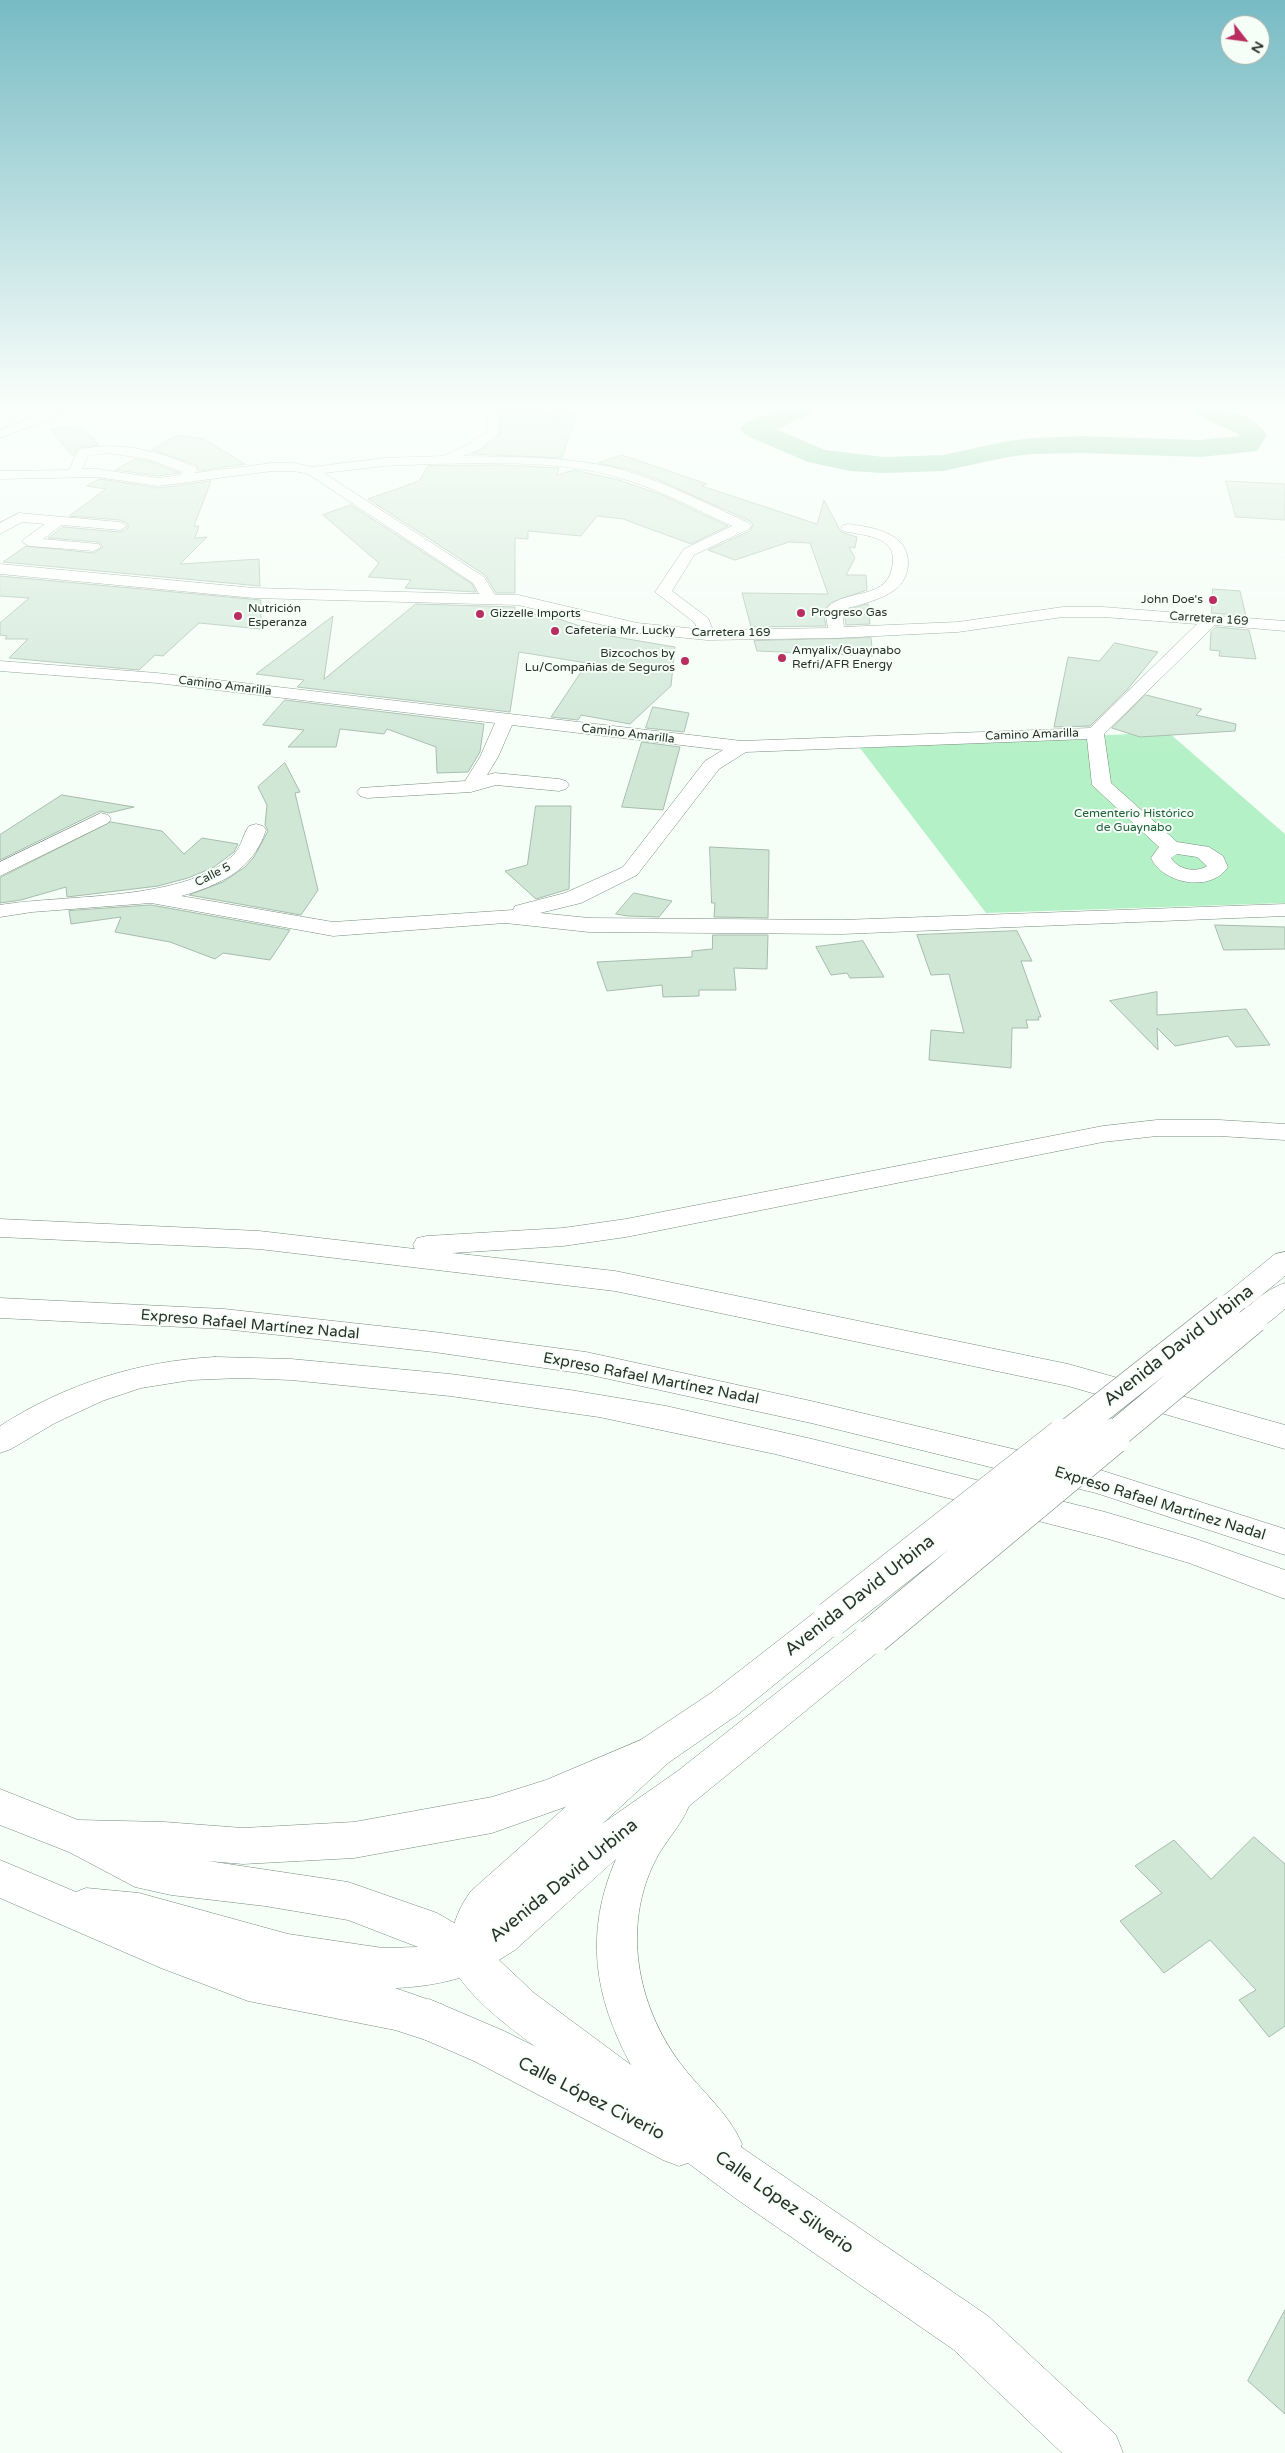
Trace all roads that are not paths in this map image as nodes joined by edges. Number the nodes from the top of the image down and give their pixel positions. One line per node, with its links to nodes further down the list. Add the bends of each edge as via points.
1 (53, 524): 7 (main road, via 29,542)
2 (101, 524): 5 (main road)
3 (394, 524): 11 (main road, via 479,580)
4 (741, 524): 15 (main road, via 744,526 689,552 664,592 702,621)
5 (120, 526)
6 (848, 528): 14 (main road, via 884,535 896,547 901,564 897,580 889,588 836,607 833,621)
7 (94, 547)
8 (0, 554): 10 (main road, via 61,561)
9 (0, 569): 10 (main road, Carretera 169)
10 (46, 573): 11 (main road, Carretera 169, via 254,593)
11 (488, 598): 15 (main road, Carretera 169, via 537,603 636,628)
12 (1212, 619): 13 (main road, Carretera 169); 14 (main road, Carretera 169, via 1063,612 958,627); 18 (main road, Camino Amarilla)
13 (1285, 626)
14 (837, 632): 15 (main road, Carretera 169)
15 (707, 635)
16 (0, 666): 17 (main road, Camino Amarilla, via 157,678)
17 (506, 719): 19 (main road, Camino Amarilla); 20 (main road, via 489,757)
18 (1094, 733): 19 (main road, Camino Amarilla); 25 (main road, via 1102,785)
19 (742, 747): 30 (main road, via 712,765 630,871 574,898)
20 (471, 786): 21 (main road, via 494,779); 22 (main road)
21 (559, 786)
22 (366, 792)
23 (101, 819): 26 (main road)
24 (256, 830): 27 (main road, Calle 5, via 246,856 224,872 188,888)
25 (1173, 849)
26 (0, 870)
27 (151, 897): 29 (main road); 30 (main road, via 333,929)
28 (1285, 910): 30 (main road, via 842,927 589,925)
29 (0, 911)
30 (505, 916)
31 (1285, 1113): 32 (main road, via 1192,1121)
32 (1157, 1128): 33 (main road); 35 (main road, via 1103,1134 626,1228 563,1237 456,1245)
33 (1285, 1132)
34 (0, 1228): 35 (main road, via 259,1240)
35 (318, 1247): 40 (main road, via 615,1281 1068,1375)
36 (1285, 1261): 39 (main road, Avenida David Urbina)
37 (1285, 1293): 39 (main road, Avenida David Urbina)
38 (0, 1308): 42 (main road, Expreso Rafael Martínez Nadal, via 224,1319 434,1342 586,1363 811,1412 1097,1481)
39 (1240, 1314): 44 (main road, Avenida David Urbina, bridge, via 831,1619 724,1704); 45 (main road, Avenida David Urbina, bridge, via 873,1636)
40 (1285, 1438)
41 (0, 1441): 43 (main road, via 73,1400 139,1378 192,1369 276,1370 483,1388 629,1410 780,1443 1116,1527)
42 (1285, 1542)
43 (1285, 1585)
44 (655, 1751): 47 (main road, via 552,1795 492,1815 354,1840 243,1846); 50 (main road, Avenida David Urbina, via 484,1905 474,1920)
45 (692, 1782): 50 (main road, Avenida David Urbina, via 604,1845 501,1936); 51 (main road, via 662,1814 639,1852 622,1901 616,1946 624,1991 638,2035 671,2087)
46 (0, 1807): 47 (main road)
47 (78, 1838): 50 (main road, via 135,1868 348,1901 422,1927)
48 (0, 1879): 49 (main road, Calle López Civerio)
49 (62, 1905): 50 (main road, via 139,1912 200,1932 288,1954 383,1968 420,1967); 51 (main road, Calle López Civerio, via 176,1954 248,1980 395,2009 429,2020 489,2046)
50 (470, 1955): 51 (main road, Calle López Silverio, via 490,1982 519,2008)
51 (751, 2182): 52 (main road, Calle López Silverio, via 971,2332)
52 (1098, 2453)

